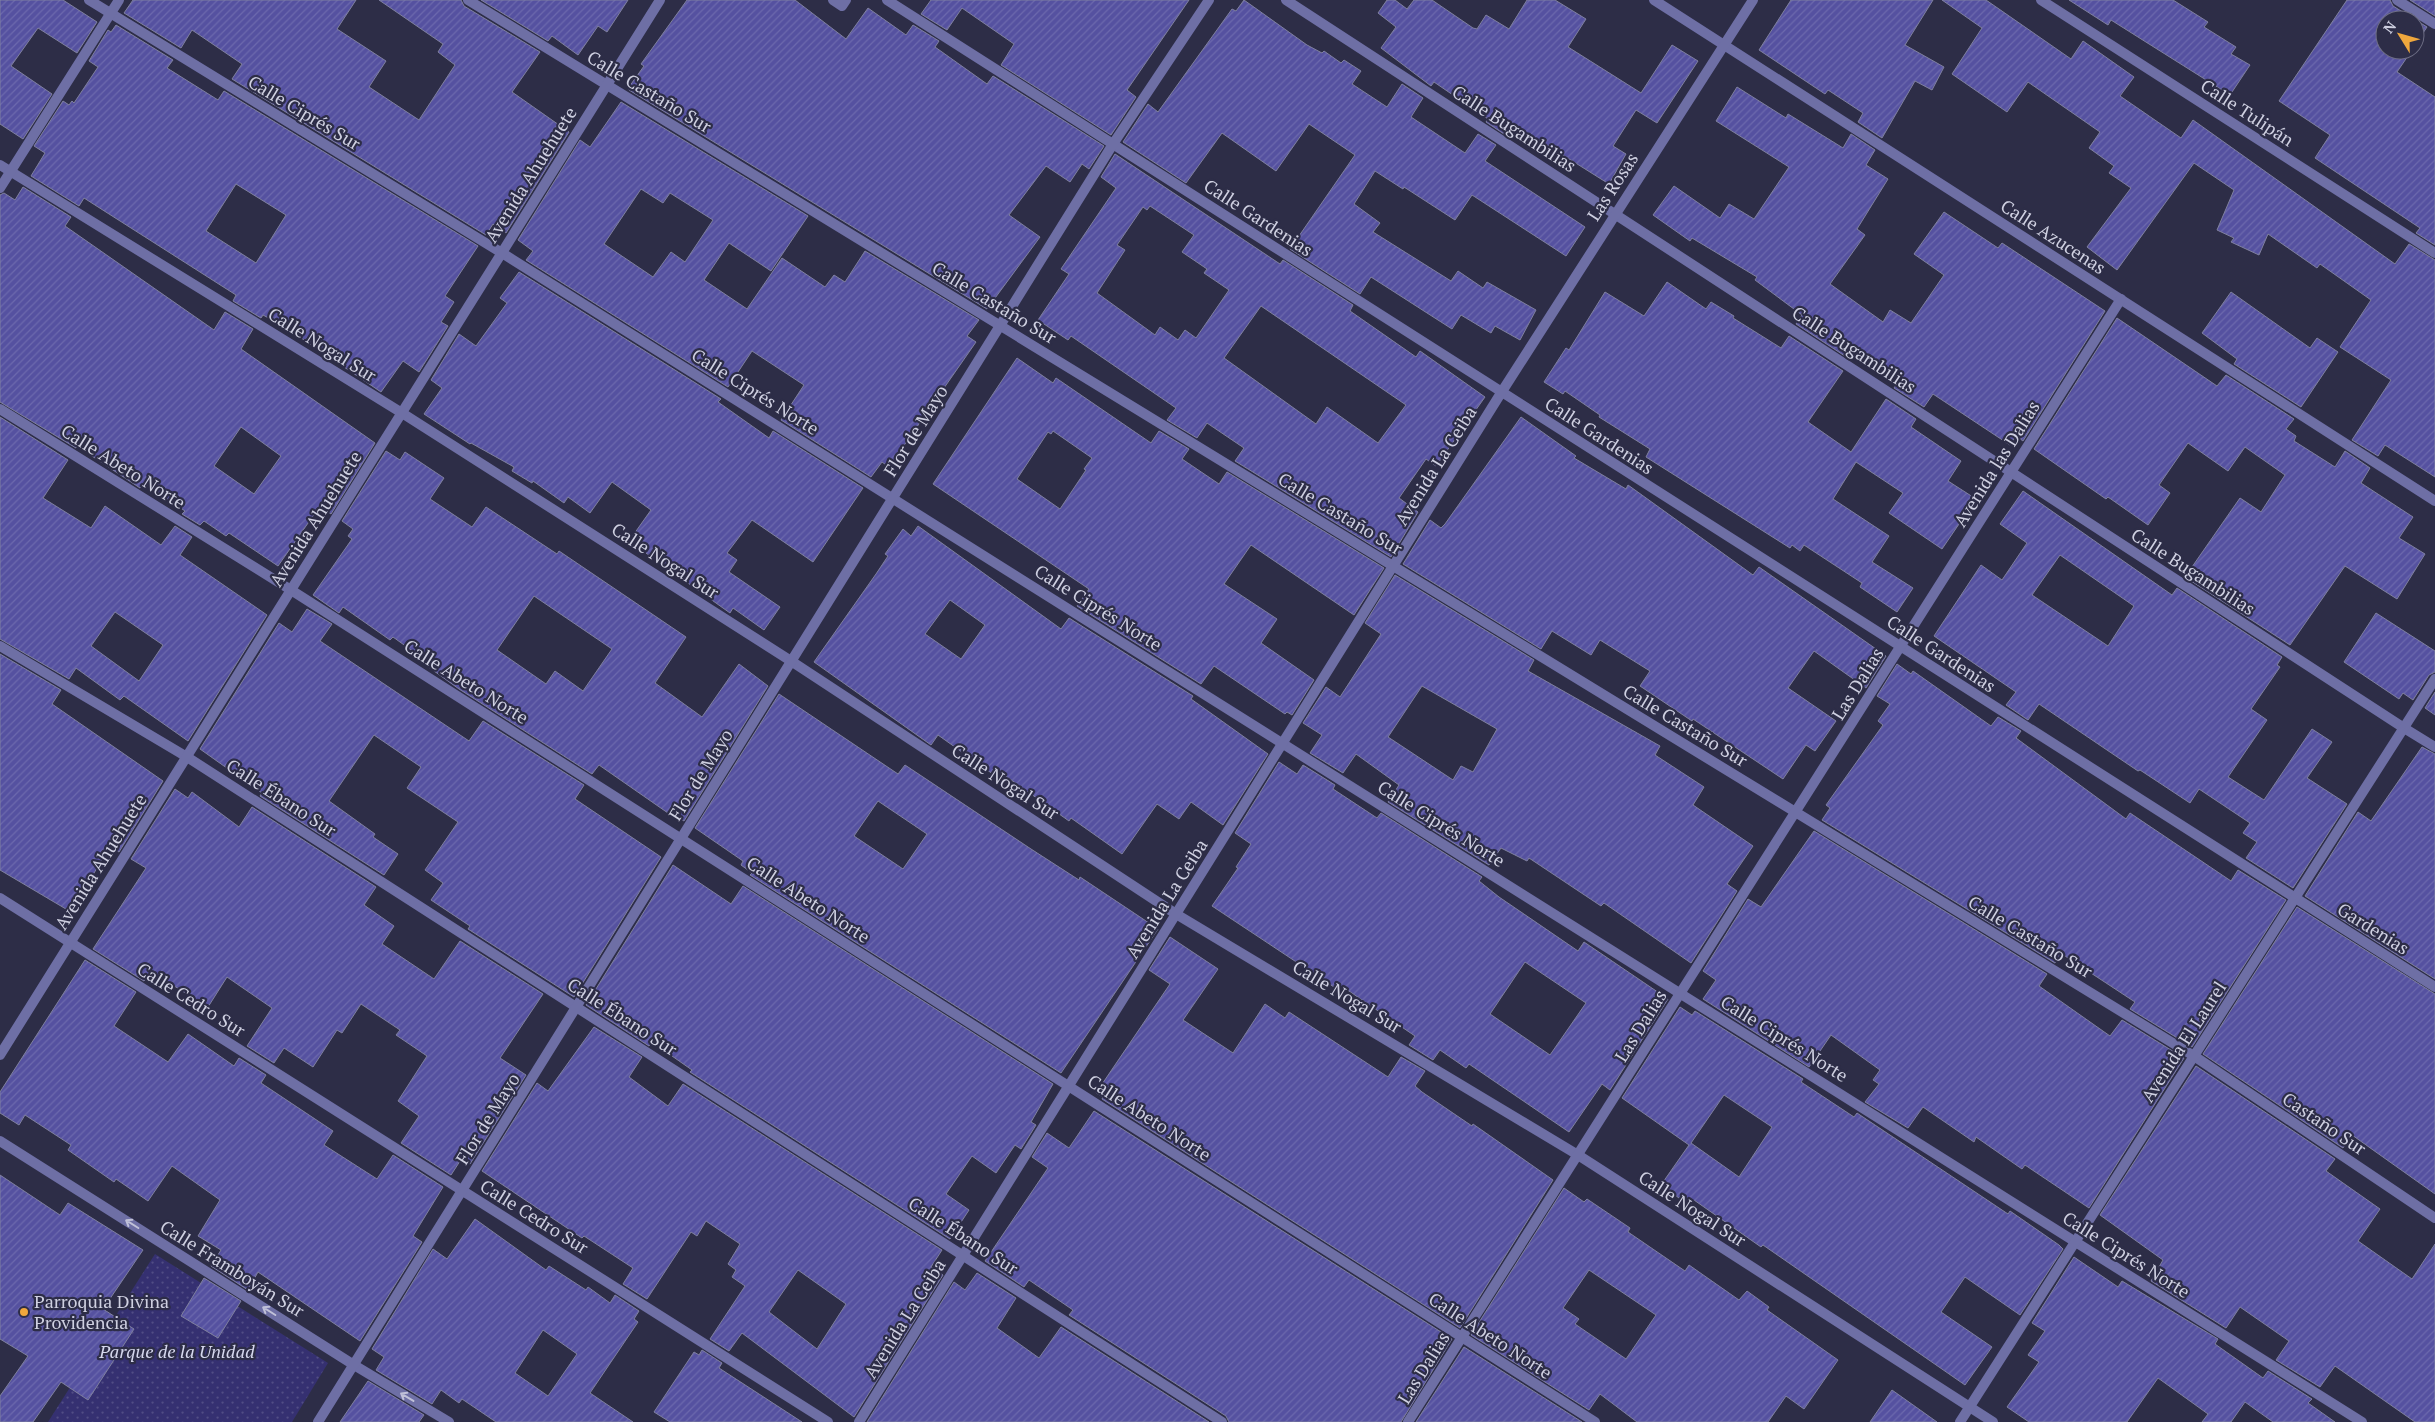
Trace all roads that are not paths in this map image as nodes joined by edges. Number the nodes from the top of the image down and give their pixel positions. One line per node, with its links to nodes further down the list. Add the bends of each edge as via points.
1 (89, 0): 12 (street, Calle Ciprés Sur)
2 (119, 0): 12 (street)
3 (468, 0): 15 (street, Calle Castaño Sur)
4 (660, 0): 15 (street, Avenida Ahuehuete)
5 (887, 0): 16 (street, Calle Gardenias)
6 (1209, 0): 16 (street, Flor de Mayo)
7 (1286, 0): 20 (street, Calle Bugambilias)
8 (1654, 0): 14 (street, Calle Azucenas)
9 (1753, 0): 14 (street, Las Rosas)
10 (2041, 0): 22 (street, Calle Tulipán)
11 (2397, 0): 13 (street)
12 (110, 14): 18 (street); 21 (street, Calle Ciprés Sur)
13 (2435, 24)
14 (1724, 45): 20 (street, Las Rosas); 23 (street, Calle Azucenas)
15 (607, 85): 21 (street, Avenida Ahuehuete); 24 (street, Calle Castaño Sur)
16 (1113, 144): 24 (street, Flor de Mayo); 25 (street, Calle Gardenias)
17 (0, 165): 18 (street, Calle Nogal Sur)
18 (11, 171): 19 (street); 27 (street, Calle Nogal Sur)
19 (0, 188)
20 (1614, 214): 25 (street, Las Rosas); 28 (street, Calle Bugambilias)
21 (502, 253): 27 (street, Avenida Ahuehuete); 29 (street, Calle Ciprés Norte)
22 (2435, 254)
23 (2120, 299): 28 (street, Avenida las Dalias); 30 (street, Calle Azucenas)
24 (1000, 326): 29 (street, Flor de Mayo); 31 (street, Calle Castaño Sur)
25 (1502, 393): 31 (street, Avenida La Ceiba); 34 (street, Calle Gardenias)
26 (0, 409): 32 (street, Calle Abeto Norte)
27 (402, 413): 32 (street, Avenida Ahuehuete); 35 (street, Calle Nogal Sur)
28 (2011, 472): 34 (street, Avenida las Dalias); 37 (street, Calle Bugambilias)
29 (893, 498): 35 (street, Flor de Mayo); 38 (street, Calle Ciprés Norte)
30 (2435, 501)
31 (1393, 566): 38 (street, Avenida La Ceiba); 41 (street, Calle Castaño Sur)
32 (291, 590): 40 (street, Avenida Ahuehuete); 42 (street, Calle Abeto Norte)
33 (0, 646): 40 (street, Calle Ébano Sur)
34 (1901, 647): 41 (street, Las Dalias); 44 (street, Calle Gardenias)
35 (791, 661): 42 (street, Flor de Mayo); 45 (street, Calle Nogal Sur)
36 (2435, 679): 37 (street, Avenida El Laurel)
37 (2404, 728): 39 (street, Calle Bugambilias); 44 (street, Avenida El Laurel)
38 (1283, 743): 45 (street, Avenida La Ceiba); 48 (street, Calle Ciprés Norte)
39 (2435, 747)
40 (187, 757): 46 (street, Avenida Ahuehuete); 49 (street, Calle Ébano Sur)
41 (1796, 813): 48 (street, Las Dalias); 51 (street, Calle Castaño Sur)
42 (681, 838): 49 (street, Flor de Mayo); 52 (street, Calle Abeto Norte)
43 (0, 898): 46 (street, Calle Cedro Sur)
44 (2295, 899): 47 (street, Gardenias); 51 (street, Avenida El Laurel)
45 (1176, 914): 52 (street, Avenida La Ceiba); 54 (street, Calle Nogal Sur)
46 (70, 943): 50 (street, Avenida Ahuehuete); 55 (street, Calle Cedro Sur)
47 (2435, 987)
48 (1681, 994): 54 (street, Las Dalias); 57 (street, Calle Ciprés Norte)
49 (576, 1007): 55 (street, Flor de Mayo); 58 (street, Calle Ébano Sur)
50 (0, 1055)
51 (2194, 1056): 56 (street, Castaño Sur); 57 (street, Avenida El Laurel)
52 (1069, 1086): 58 (street, Avenida La Ceiba); 59 (street, Calle Abeto Norte)
53 (0, 1141): 60 (street, Calle Framboyán Sur, one-way to 53)
54 (1578, 1155): 59 (street, Las Dalias); 61 (street, Calle Nogal Sur)
55 (462, 1190): 60 (street, Flor de Mayo); 64 (street, Calle Cedro Sur)
56 (2435, 1218)
57 (2075, 1242): 61 (street, Avenida El Laurel); 71 (street, Calle Ciprés Norte)
58 (963, 1256): 65 (street, Avenida La Ceiba); 66 (street, Calle Ébano Sur)
59 (1462, 1337): 67 (street, Las Dalias); 68 (street, Calle Abeto Norte)
60 (354, 1364): 62 (street, Flor de Mayo); 63 (street, Calle Framboyán Sur, one-way to 60)
61 (1970, 1407): 69 (street, Avenida El Laurel); 70 (street, Calle Nogal Sur)
62 (318, 1422)
63 (449, 1422)
64 (828, 1422)
65 (859, 1422)
66 (1222, 1422)
67 (1408, 1422)
68 (1595, 1422)
69 (1960, 1422)
70 (1993, 1422)
71 (2362, 1422)

